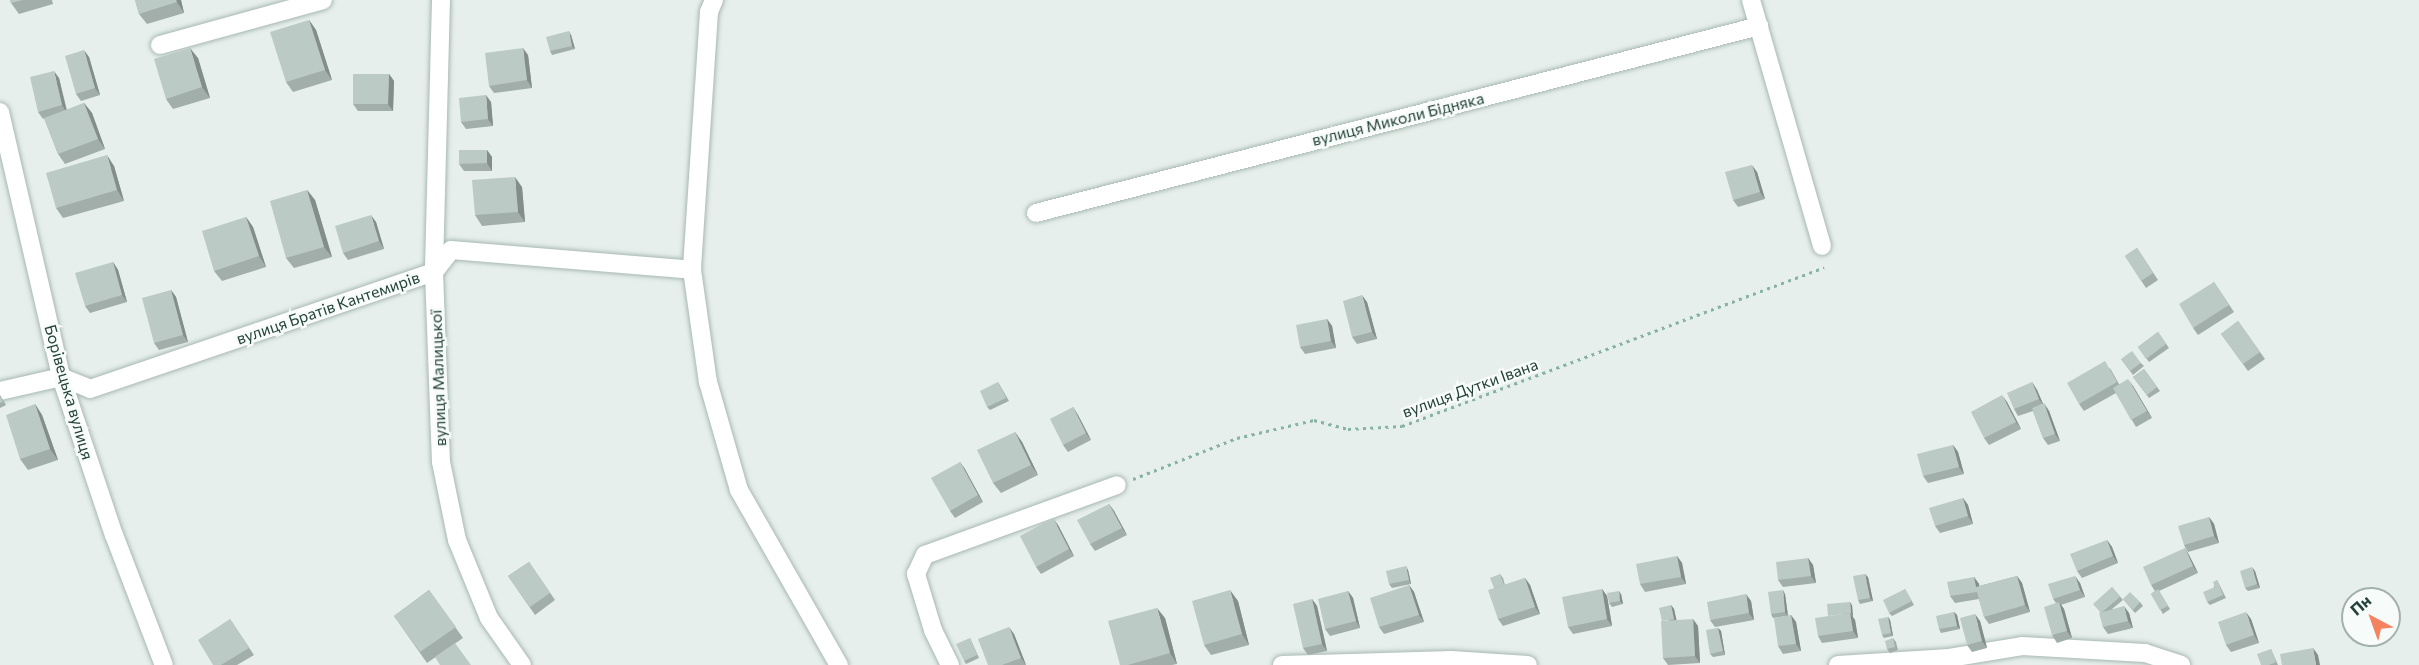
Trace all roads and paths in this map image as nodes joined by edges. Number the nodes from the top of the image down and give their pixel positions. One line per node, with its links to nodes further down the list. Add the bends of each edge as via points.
1 (323, 0): 6 (street)
2 (441, 0): 12 (street, вулиця Малицької)
3 (714, 0): 11 (street, via 709,12)
4 (1751, 0): 5 (street)
5 (1759, 26): 8 (street, вулиця Миколи Бідняка); 9 (street)
6 (160, 45)
7 (0, 112): 13 (street, Борівецька вулиця)
8 (1036, 213)
9 (1822, 246)
10 (1824, 267): 15 (path, вулиця Дутки Івана, via 1402,426 1348,429 1314,420 1237,438)
11 (692, 270): 12 (street, вулиця Братів Кантемирів, via 451,250); 18 (street, via 708,382 739,490)
12 (434, 272): 13 (street, вулиця Братів Кантемирів, via 90,389); 17 (street, вулиця Малицької, via 441,462 457,540 489,618)
13 (61, 377): 14 (street); 16 (street, Борівецька вулиця, via 114,535)
14 (0, 391)
15 (1117, 485): 19 (street, via 925,555 916,574 933,630)
16 (164, 665)
17 (522, 665)
18 (839, 665)
19 (950, 665)
20 (1282, 665): 21 (street, via 1451,660)
21 (1528, 665)
22 (1838, 665): 23 (street, via 1949,658 2022,646 2145,653)
23 (2181, 665)

